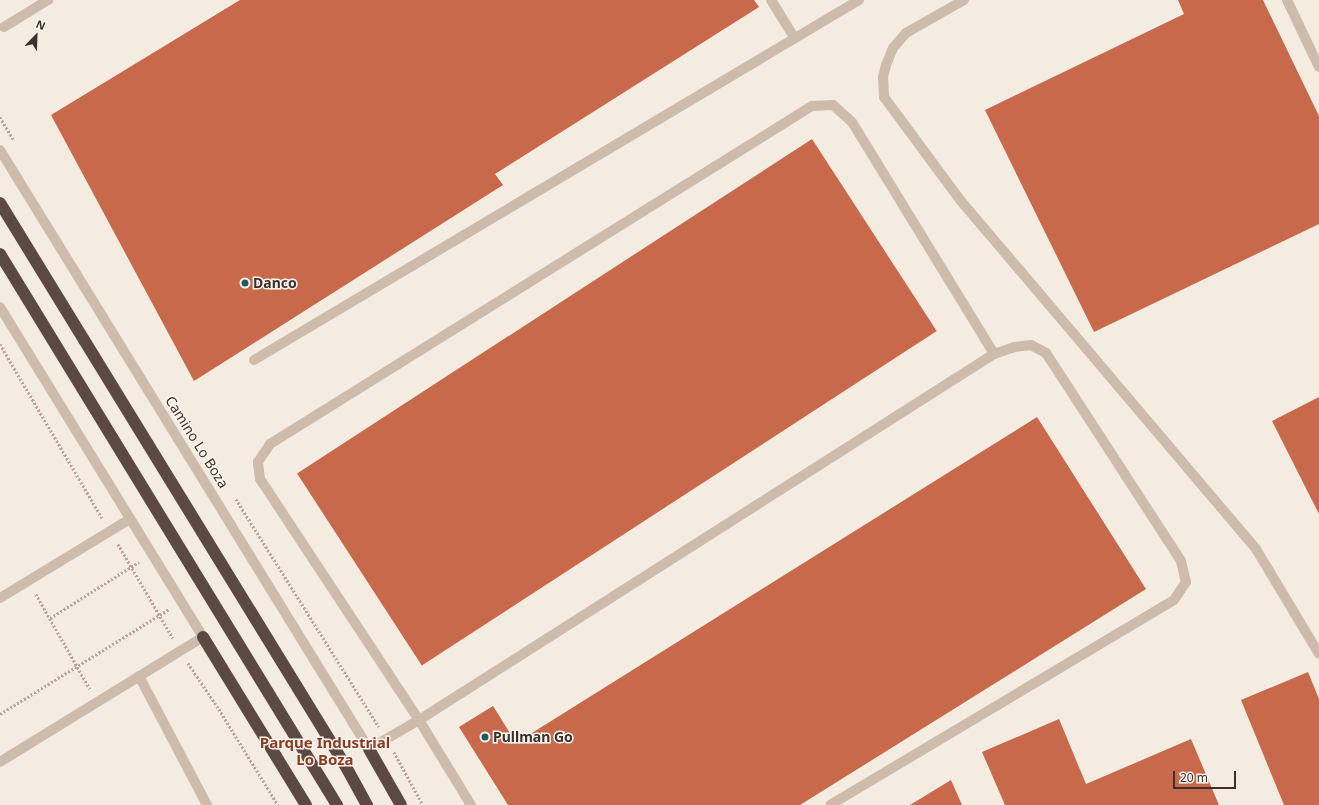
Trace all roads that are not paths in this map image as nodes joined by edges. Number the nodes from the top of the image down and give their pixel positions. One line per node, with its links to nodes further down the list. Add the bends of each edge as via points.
1 (48, 0): 6 (street)
2 (771, 0): 7 (street)
3 (859, 0): 7 (street)
4 (964, 0): 18 (street, via 906,33 893,48 883,77 884,97 961,201 1256,549)
5 (1287, 0): 8 (street)
6 (4, 27)
7 (794, 37): 14 (street)
8 (1319, 68)
9 (0, 150): 21 (street, Camino Lo Boza)
10 (0, 203): 26 (highway, via 341,758)
11 (0, 254): 25 (highway)
12 (0, 308): 15 (street)
13 (994, 354): 20 (street); 20 (street, via 852,122 833,105 812,106 270,444 258,462 260,479); 29 (street, via 1014,347 1031,345 1046,353 1180,561 1186,582 1174,600)
14 (254, 360)
15 (130, 518): 16 (street); 17 (street)
16 (0, 598)
17 (203, 637): 19 (street); 24 (highway)
18 (1319, 654)
19 (139, 676): 22 (street); 23 (street)
20 (419, 720): 21 (street); 28 (street)
21 (369, 749): 27 (highway)
22 (0, 762)
23 (206, 805)
24 (306, 805)
25 (337, 805)
26 (367, 805)
27 (401, 805)
28 (471, 805)
29 (830, 805)

